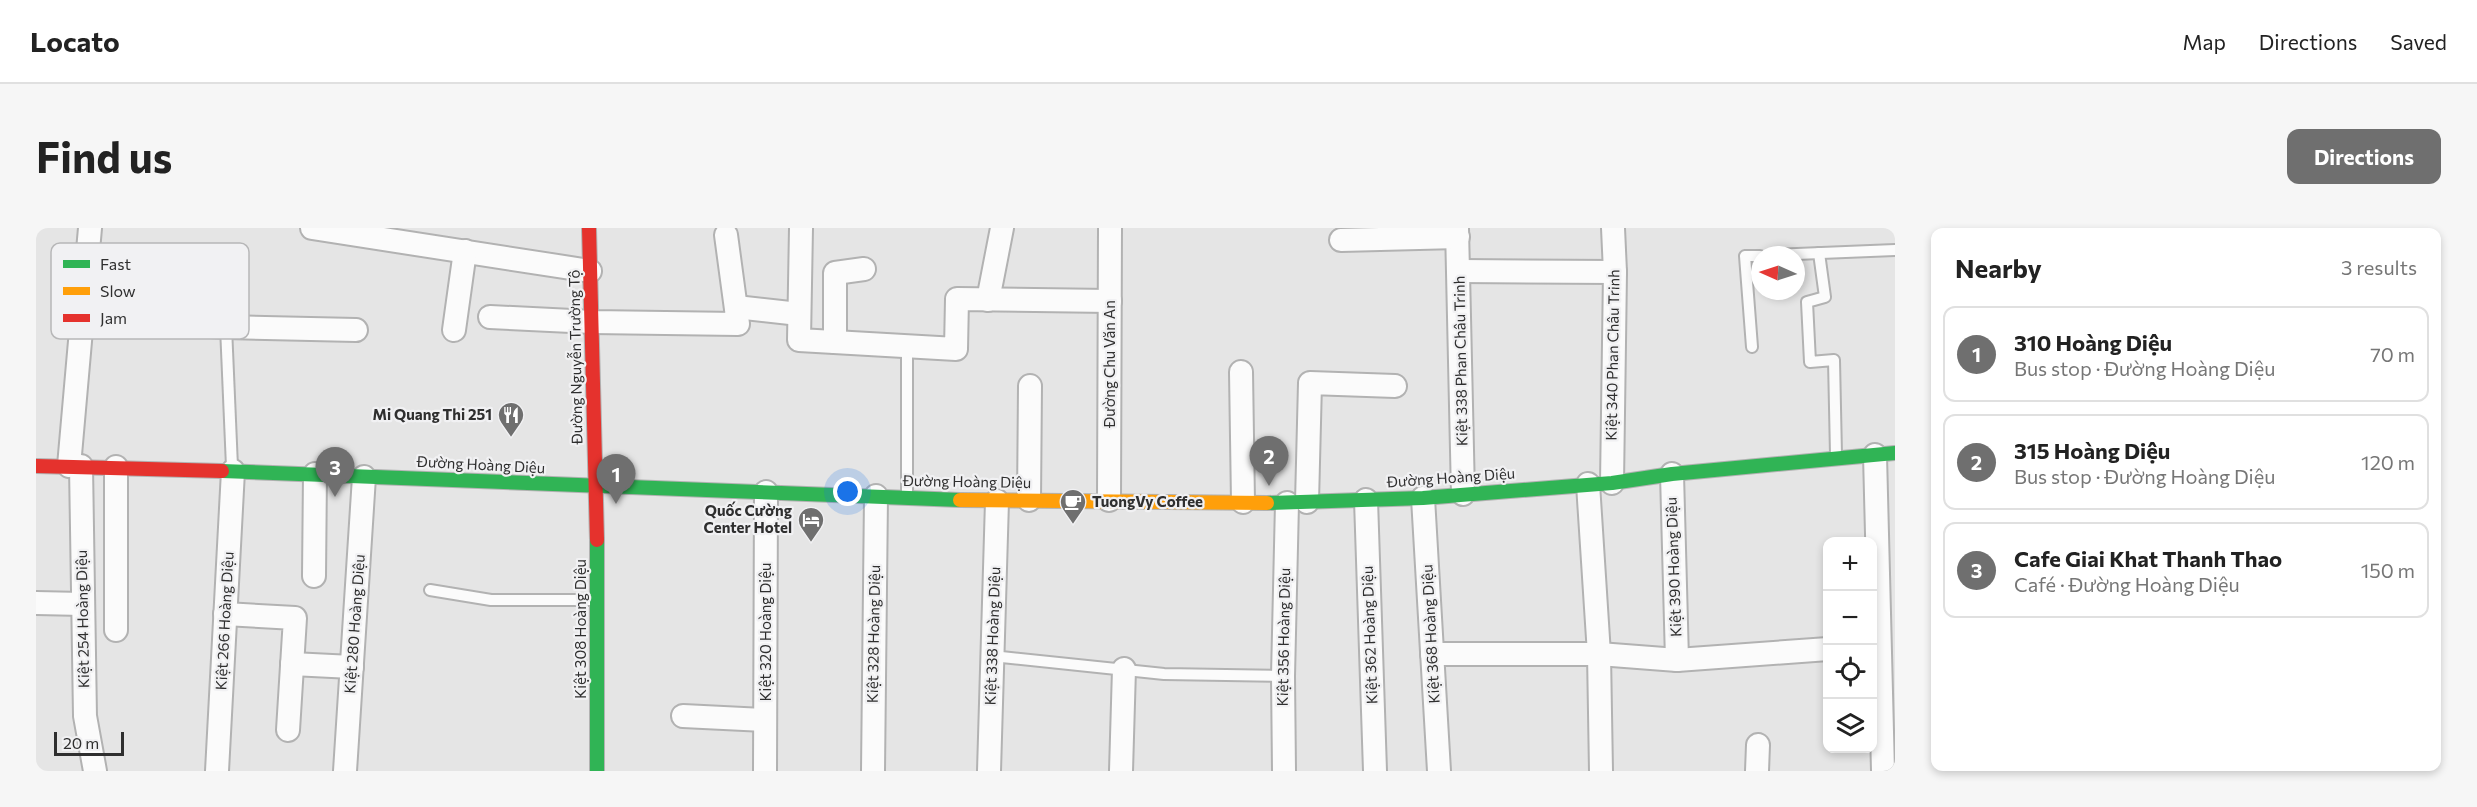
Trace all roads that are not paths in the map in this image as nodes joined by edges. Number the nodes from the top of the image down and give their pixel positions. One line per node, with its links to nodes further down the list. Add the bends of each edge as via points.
1 (90, 228): 12 (street, Kiệt 254 Hoàng Diệu)
2 (312, 228): 8 (street)
3 (589, 228): 19 (main road, Đường Nguyễn Trường Tộ)
4 (801, 228): 25 (street)
5 (1002, 228): 22 (street)
6 (1110, 228): 23 (street, Đường Chu Văn An)
7 (1613, 228): 21 (street, Kiệt 340 Phan Châu Trinh)
8 (374, 233): 14 (street)
9 (1458, 233): 11 (street); 20 (street, Kiệt 338 Phan Châu Trinh)
10 (726, 236): 24 (street)
11 (1341, 240)
12 (89, 243)
13 (1895, 250): 15 (lane)
14 (465, 251): 19 (street); 30 (street)
15 (1819, 253): 16 (lane); 40 (lane, via 1825,297 1807,302 1810,362 1834,360)
16 (1805, 254)
17 (1751, 256): 35 (lane, via 1745,256)
18 (864, 269): 33 (street, via 836,273)
19 (590, 271): 27 (main road, Đường Nguyễn Trường Tộ)
20 (1460, 271): 21 (street); 52 (street, Kiệt 338 Phan Châu Trinh)
21 (1615, 272): 48 (street, Kiệt 340 Phan Châu Trinh)
22 (988, 300): 23 (street); 34 (street, via 957,299 956,349)
23 (1110, 301): 56 (street, Đường Chu Văn An)
24 (736, 307): 25 (street); 27 (street, via 738,324)
25 (799, 314): 33 (street, via 799,340)
26 (490, 317): 27 (street)
27 (592, 322): 50 (main road, Đường Nguyễn Trường Tộ)
28 (249, 328): 29 (street)
29 (356, 330)
30 (454, 330)
31 (81, 339): 42 (street, Kiệt 254 Hoàng Diệu)
32 (227, 339): 44 (lane)
33 (835, 342): 34 (street)
34 (907, 346): 54 (lane)
35 (1752, 347)
36 (1241, 372): 60 (street)
37 (1030, 386): 59 (street)
38 (1395, 386): 61 (street, Kiệt 356 Hoàng Diệu, via 1310,383)
39 (1885, 454): 40 (main road, Đường Hoàng Diệu); 69 (street)
40 (1836, 459): 46 (main road, Đường Hoàng Diệu)
41 (36, 466): 42 (main road, Đường Hoàng Diệu)
42 (75, 466): 43 (main road, Đường Hoàng Diệu); 66 (street, Kiệt 254 Hoàng Diệu)
43 (116, 467): 44 (main road, Đường Hoàng Diệu); 68 (street)
44 (233, 471): 45 (main road, Đường Hoàng Diệu); 67 (street, Kiệt 266 Hoàng Diệu)
45 (315, 474): 47 (main road, Đường Hoàng Diệu); 62 (street)
46 (1671, 474): 48 (main road, Đường Hoàng Diệu); 74 (street, Kiệt 390 Hoàng Diệu)
47 (364, 477): 50 (main road, Đường Hoàng Diệu); 76 (street, Kiệt 280 Hoàng Diệu)
48 (1612, 483): 49 (main road, Đường Hoàng Diệu)
49 (1588, 484): 52 (main road, Đường Hoàng Diệu); 72 (street)
50 (596, 486): 51 (main road, Đường Hoàng Diệu); 64 (main road, Kiệt 308 Hoàng Diệu)
51 (766, 492): 53 (main road, Đường Hoàng Diệu); 80 (street, Kiệt 320 Hoàng Diệu)
52 (1463, 495): 55 (main road, Đường Hoàng Diệu)
53 (876, 496): 54 (main road, Đường Hoàng Diệu); 88 (street, Kiệt 328 Hoàng Diệu)
54 (907, 497): 58 (main road, Đường Hoàng Diệu)
55 (1423, 498): 57 (main road, Đường Hoàng Diệu); 71 (street, Kiệt 368 Hoàng Diệu)
56 (1109, 500): 59 (main road, Đường Hoàng Diệu); 60 (main road, Đường Hoàng Diệu)
57 (1366, 500): 61 (main road, Đường Hoàng Diệu); 92 (street, Kiệt 362 Hoàng Diệu)
58 (997, 501): 59 (main road, Đường Hoàng Diệu); 73 (street, Kiệt 338 Hoàng Diệu)
59 (1029, 501)
60 (1243, 502): 61 (main road, Đường Hoàng Diệu)
61 (1297, 503): 78 (street, Kiệt 356 Hoàng Diệu)
62 (314, 576)
63 (430, 590): 64 (lane, via 491,600)
64 (599, 600): 86 (main road, Kiệt 308 Hoàng Diệu)
65 (36, 603): 66 (street)
66 (83, 604): 83 (street, Kiệt 254 Hoàng Diệu, via 85,716)
67 (225, 614): 75 (street, via 295,618); 84 (street, Kiệt 266 Hoàng Diệu)
68 (116, 630)
69 (1882, 645): 96 (street)
70 (1823, 649): 74 (street)
71 (1432, 654): 72 (street); 93 (street, Kiệt 368 Hoàng Diệu)
72 (1599, 654): 74 (street); 94 (street)
73 (992, 656): 77 (lane); 89 (street, Kiệt 338 Hoàng Diệu)
74 (1677, 660)
75 (292, 664): 76 (street); 81 (street)
76 (352, 667): 85 (street, Kiệt 280 Hoàng Diệu)
77 (1124, 669): 78 (lane, via 1164,674); 90 (street)
78 (1283, 675): 91 (street, Kiệt 356 Hoàng Diệu)
79 (682, 716): 80 (street)
80 (765, 720): 87 (street, Kiệt 320 Hoàng Diệu)
81 (288, 730)
82 (1758, 746): 95 (street)
83 (95, 771)
84 (217, 771)
85 (345, 771)
86 (597, 771)
87 (765, 771)
88 (873, 771)
89 (989, 771)
90 (1121, 771)
91 (1284, 771)
92 (1375, 771)
93 (1439, 771)
94 (1601, 771)
95 (1757, 771)
96 (1883, 771)

